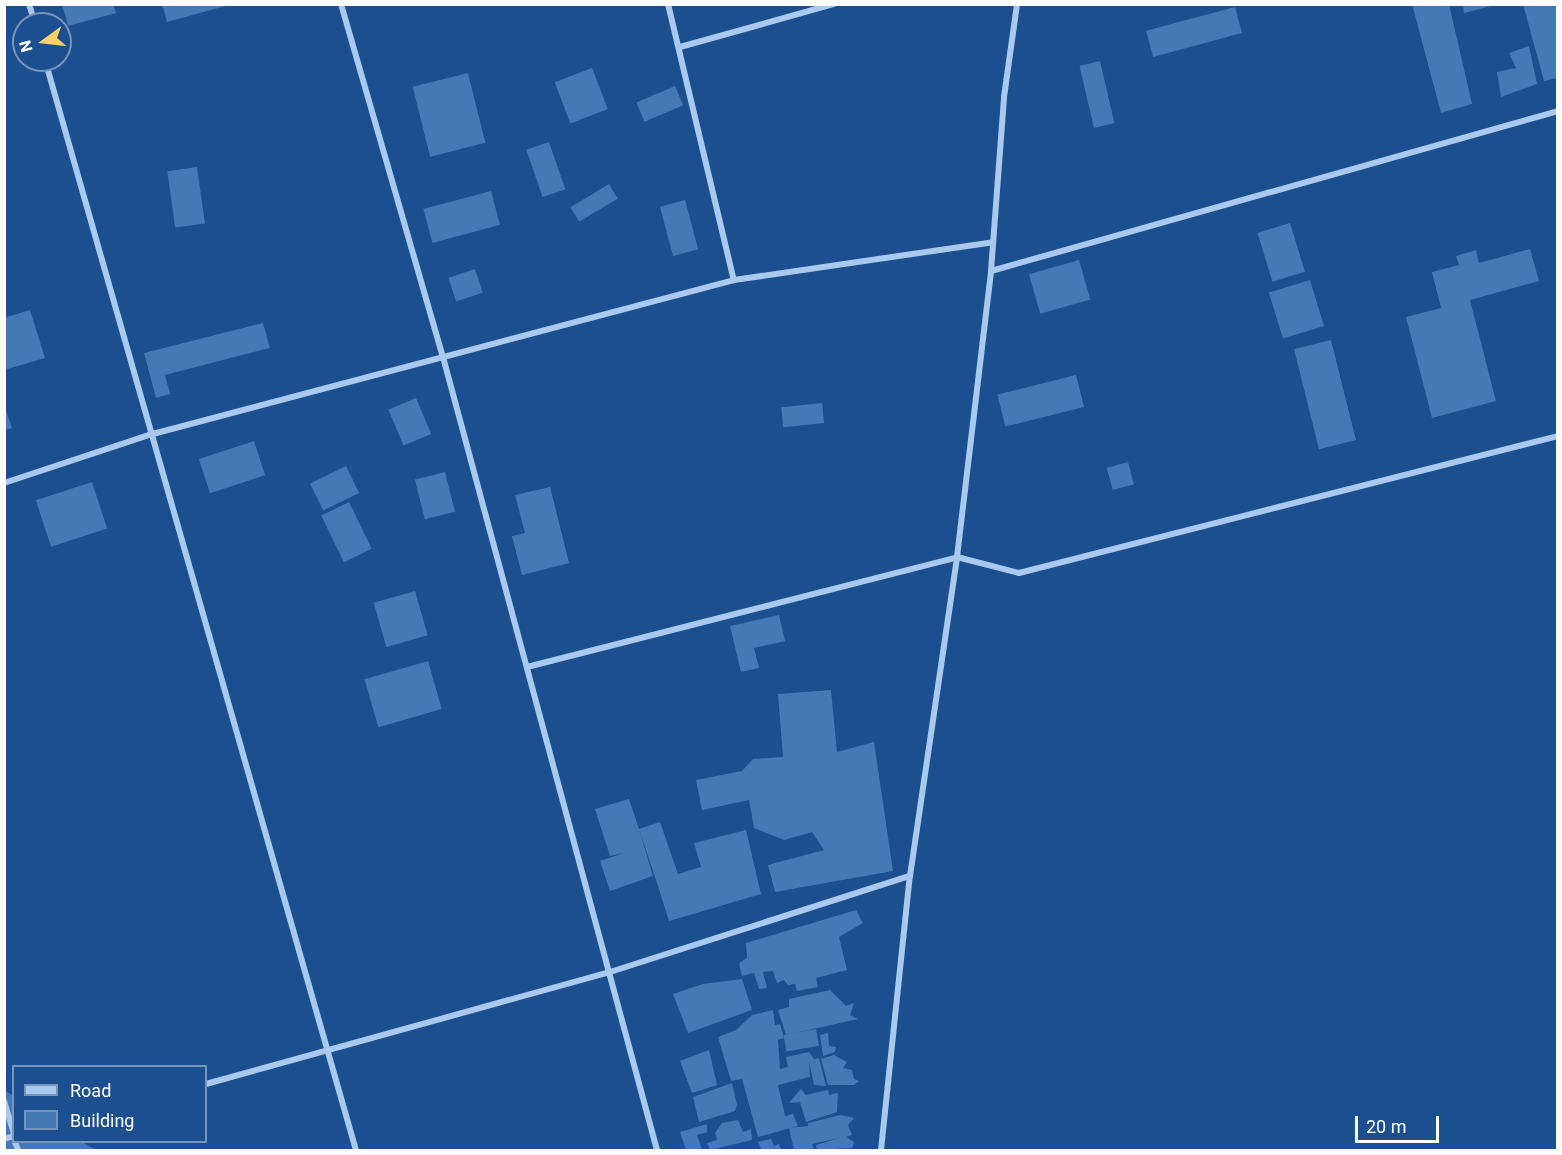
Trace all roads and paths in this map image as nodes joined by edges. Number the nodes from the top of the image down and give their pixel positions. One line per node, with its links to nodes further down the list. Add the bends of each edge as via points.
1 (341, 4): 11 (street)
2 (668, 4): 5 (street)
3 (834, 4): 5 (street)
4 (1017, 4): 8 (street, via 1004,97)
5 (680, 47): 10 (street)
6 (48, 72): 12 (street)
7 (1557, 111): 9 (street)
8 (993, 242): 9 (street); 10 (street)
9 (991, 271): 15 (street)
10 (734, 280): 11 (street)
11 (443, 357): 12 (street); 16 (street)
12 (149, 435): 14 (street); 19 (street)
13 (1557, 436): 15 (street, via 1019,573)
14 (4, 483)
15 (957, 556): 16 (street); 17 (street)
16 (527, 667): 18 (street)
17 (910, 876): 18 (street); 25 (street)
18 (606, 974): 19 (street); 24 (street)
19 (328, 1050): 20 (street); 23 (street)
20 (207, 1084)
21 (4, 1101): 22 (street)
22 (12, 1128)
23 (356, 1150)
24 (657, 1150)
25 (881, 1150)

